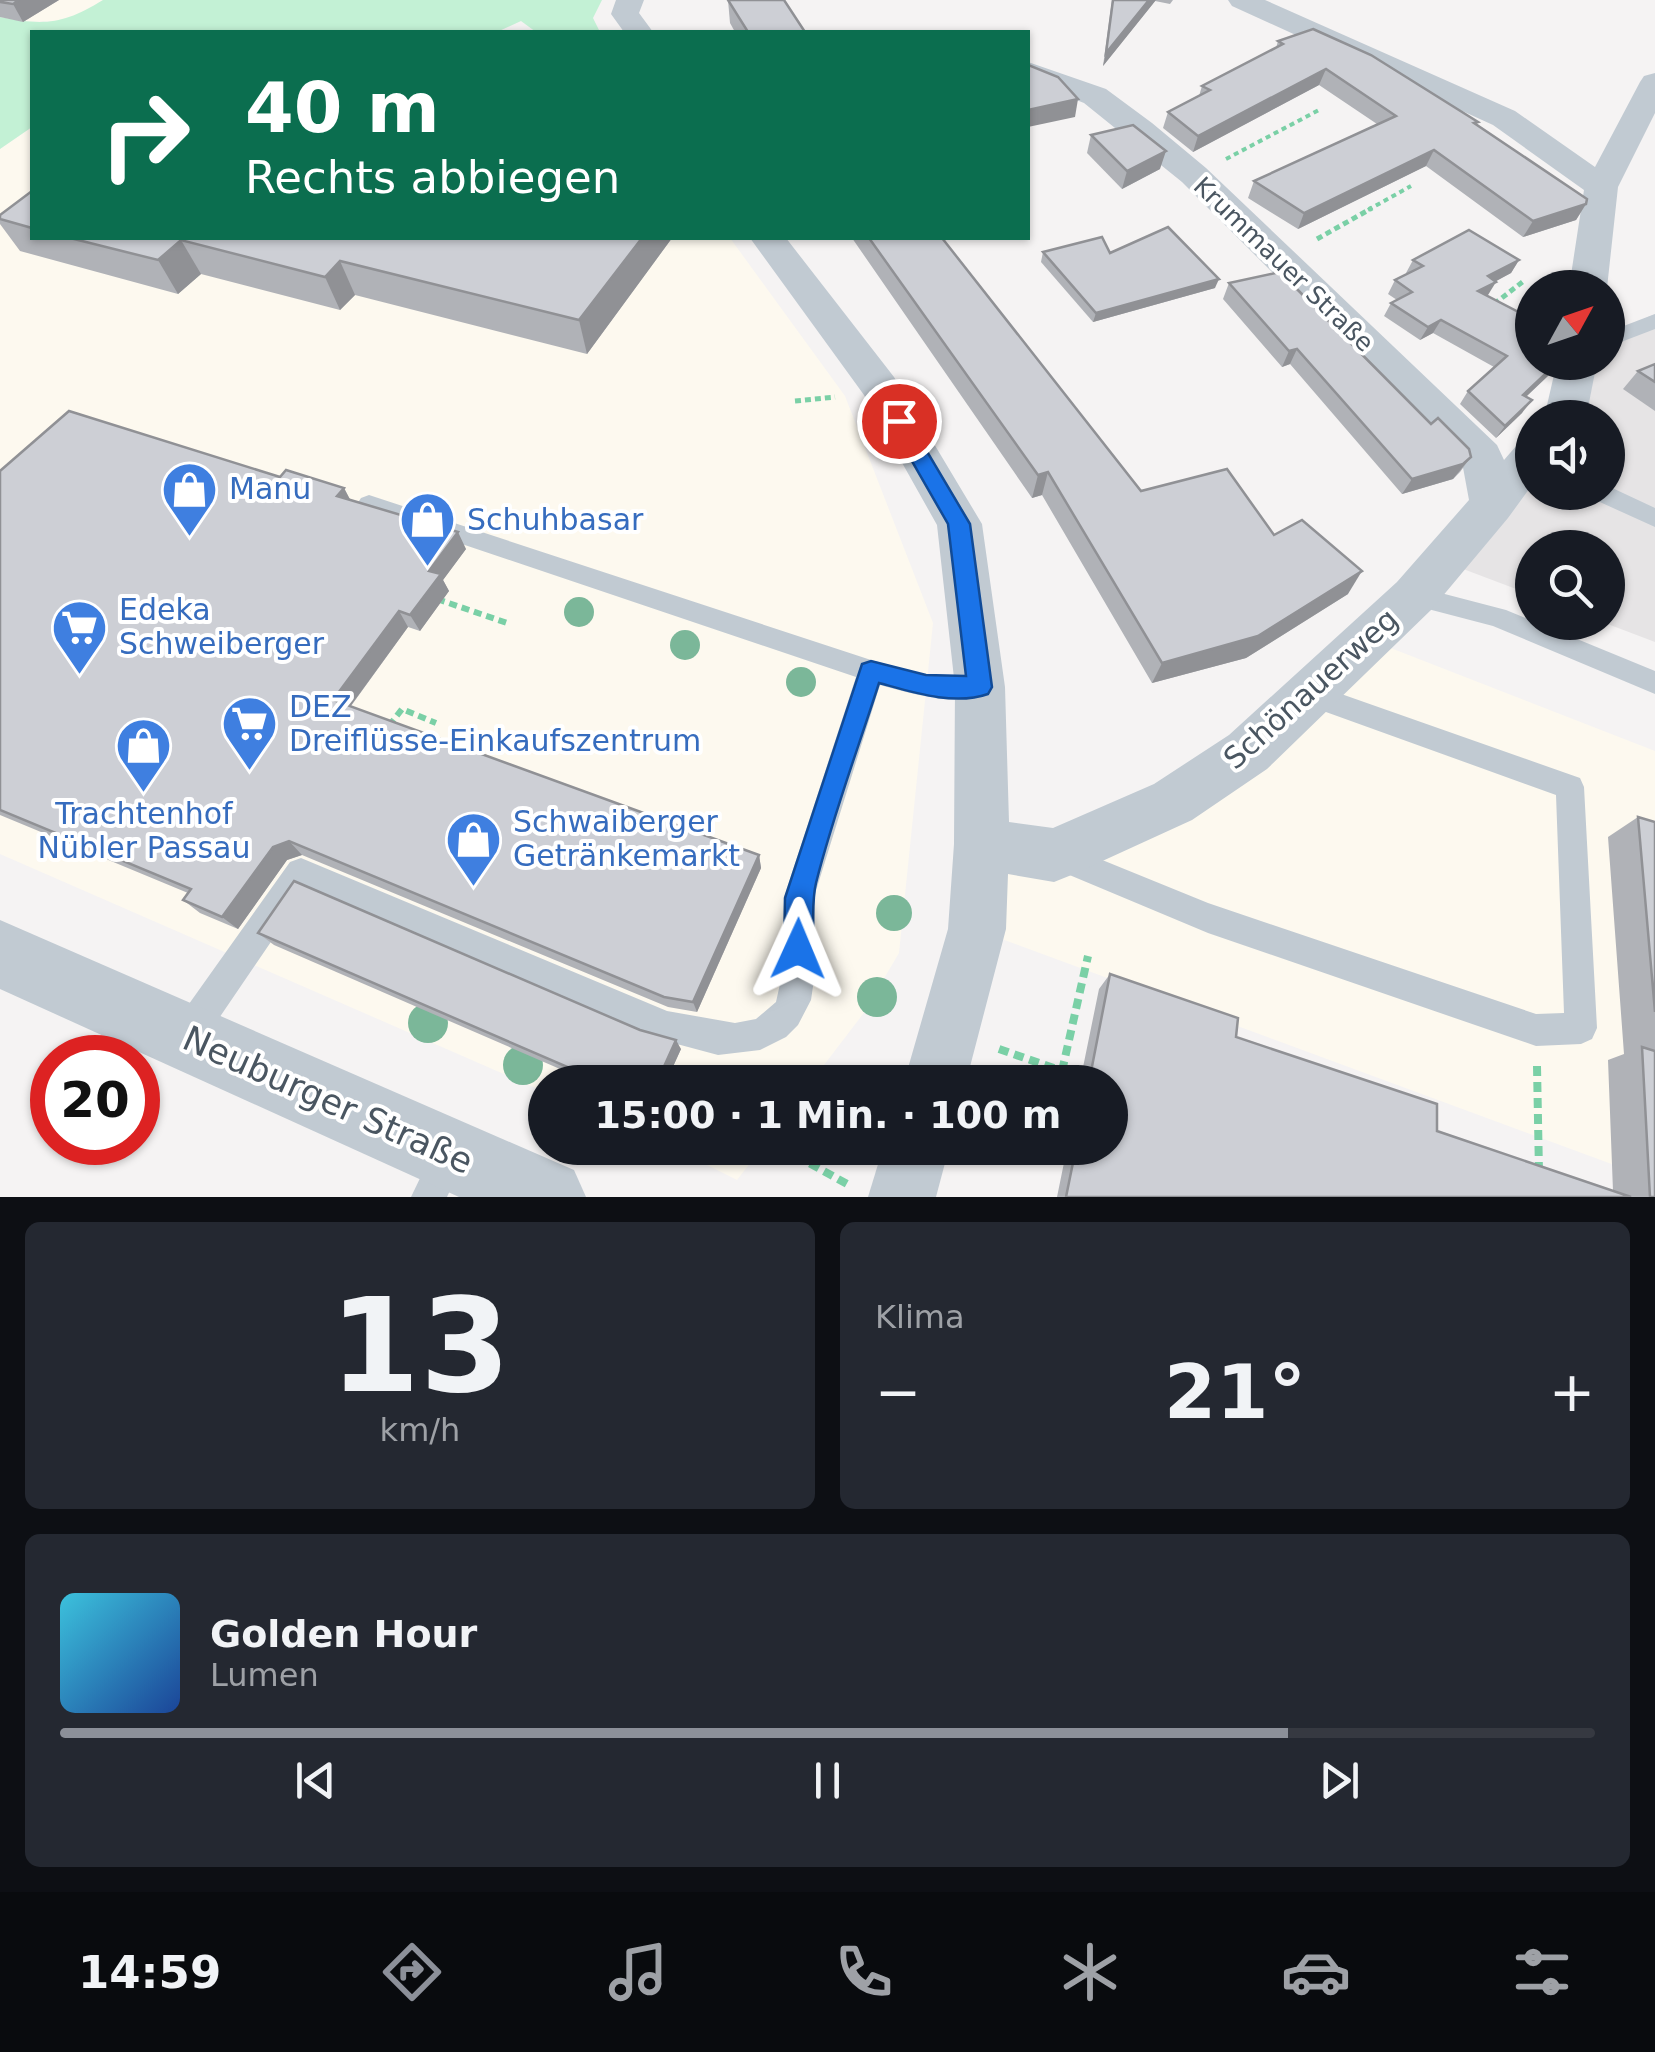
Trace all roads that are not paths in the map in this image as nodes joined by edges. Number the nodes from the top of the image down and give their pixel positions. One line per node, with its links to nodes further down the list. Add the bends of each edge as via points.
1 (630, 0): 3 (street, via 626,14)
2 (1242, 0): 6 (street, via 1504,118)
3 (638, 30)
4 (1030, 72): 14 (street, Krummauer Straße, via 1096,96 1194,175 1482,456)
5 (1655, 82): 6 (street)
6 (1602, 187): 8 (street)
7 (770, 240): 19 (street, via 880,386 959,524)
8 (1590, 270)
9 (1655, 321): 10 (lane)
10 (1625, 333)
11 (1515, 479): 14 (street, Schönauerweg)
12 (369, 504): 17 (lane)
13 (1625, 504): 15 (lane)
14 (1492, 506): 16 (street, Schönauerweg)
15 (1655, 518)
16 (1414, 596): 18 (lane, via 1496,617); 20 (street, Schönauerweg)
17 (871, 671): 19 (lane, via 926,686); 24 (lane, via 808,861 796,923 801,982 776,1025 751,1038 661,1026 301,872)
18 (1655, 683)
19 (980, 687): 21 (street)
20 (1310, 695): 22 (street, Schönauerweg, via 1248,752 1173,802); 22 (lane, via 1570,787 1581,1028 1536,1030 1208,918)
21 (982, 844): 22 (street); 25 (street, via 978,929)
22 (1054, 854)
23 (0, 954): 24 (street, Neuburger Straße)
24 (185, 1038): 27 (street, Neuburger Straße)
25 (940, 1065)
26 (901, 1165): 28 (street)
27 (440, 1175): 29 (street, Neuburger Straße)
28 (878, 1192)
29 (546, 1197)

